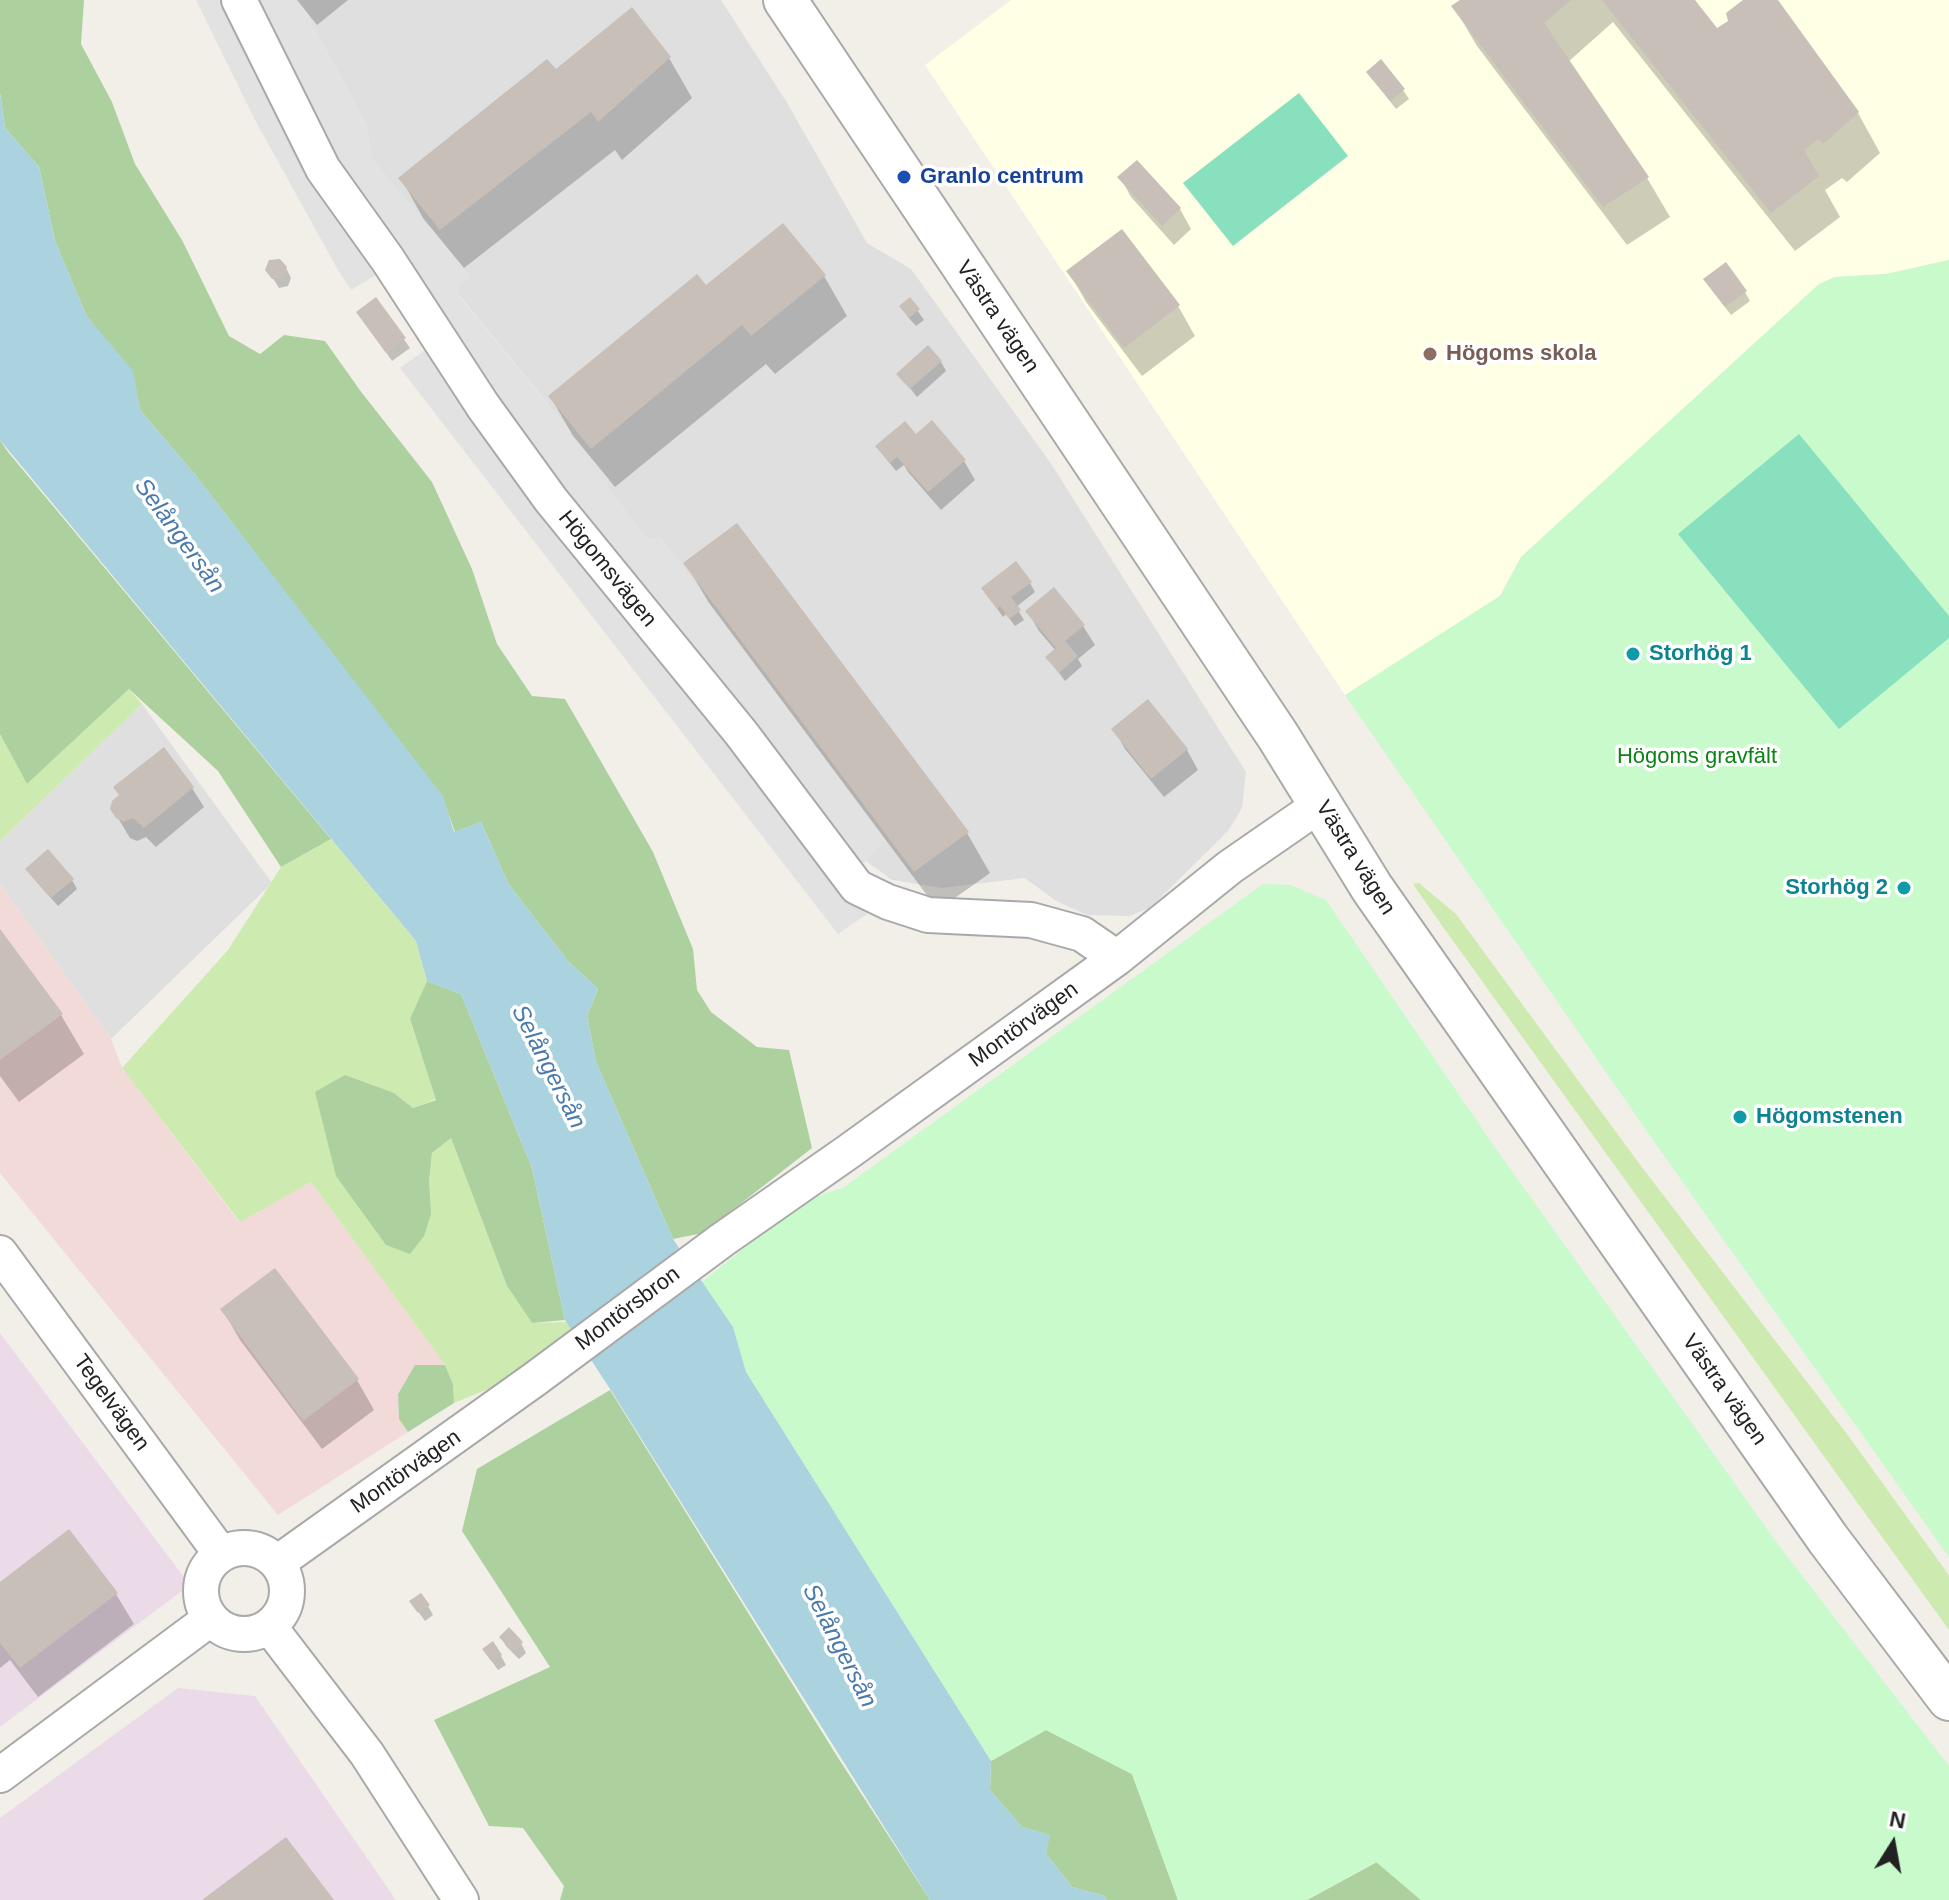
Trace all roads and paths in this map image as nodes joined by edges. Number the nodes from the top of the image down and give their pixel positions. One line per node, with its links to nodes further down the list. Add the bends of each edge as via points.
1 (239, 0): 4 (street, Högomsvägen, via 323,169 483,406 857,887 928,915 1031,920 1082,934)
2 (785, 0): 3 (street, Västra vägen)
3 (1321, 804): 4 (street, Montörvägen, via 1230,867); 12 (street, Västra vägen, via 1372,888 1791,1487)
4 (1117, 958): 5 (street, Montörvägen)
5 (722, 1240): 7 (street, Montörsbron)
6 (0, 1253): 8 (street, Tegelvägen)
7 (535, 1379): 9 (street, Montörvägen)
8 (221, 1554): 9 (street, via 251,1548); 10 (street, via 210,1563 200,1591)
9 (277, 1563): 11 (street, via 287,1591 285,1605)
10 (210, 1619): 11 (street, via 237,1634); 13 (street)
11 (269, 1626): 14 (street, via 367,1754)
12 (1949, 1699)
13 (0, 1775)
14 (461, 1900)

